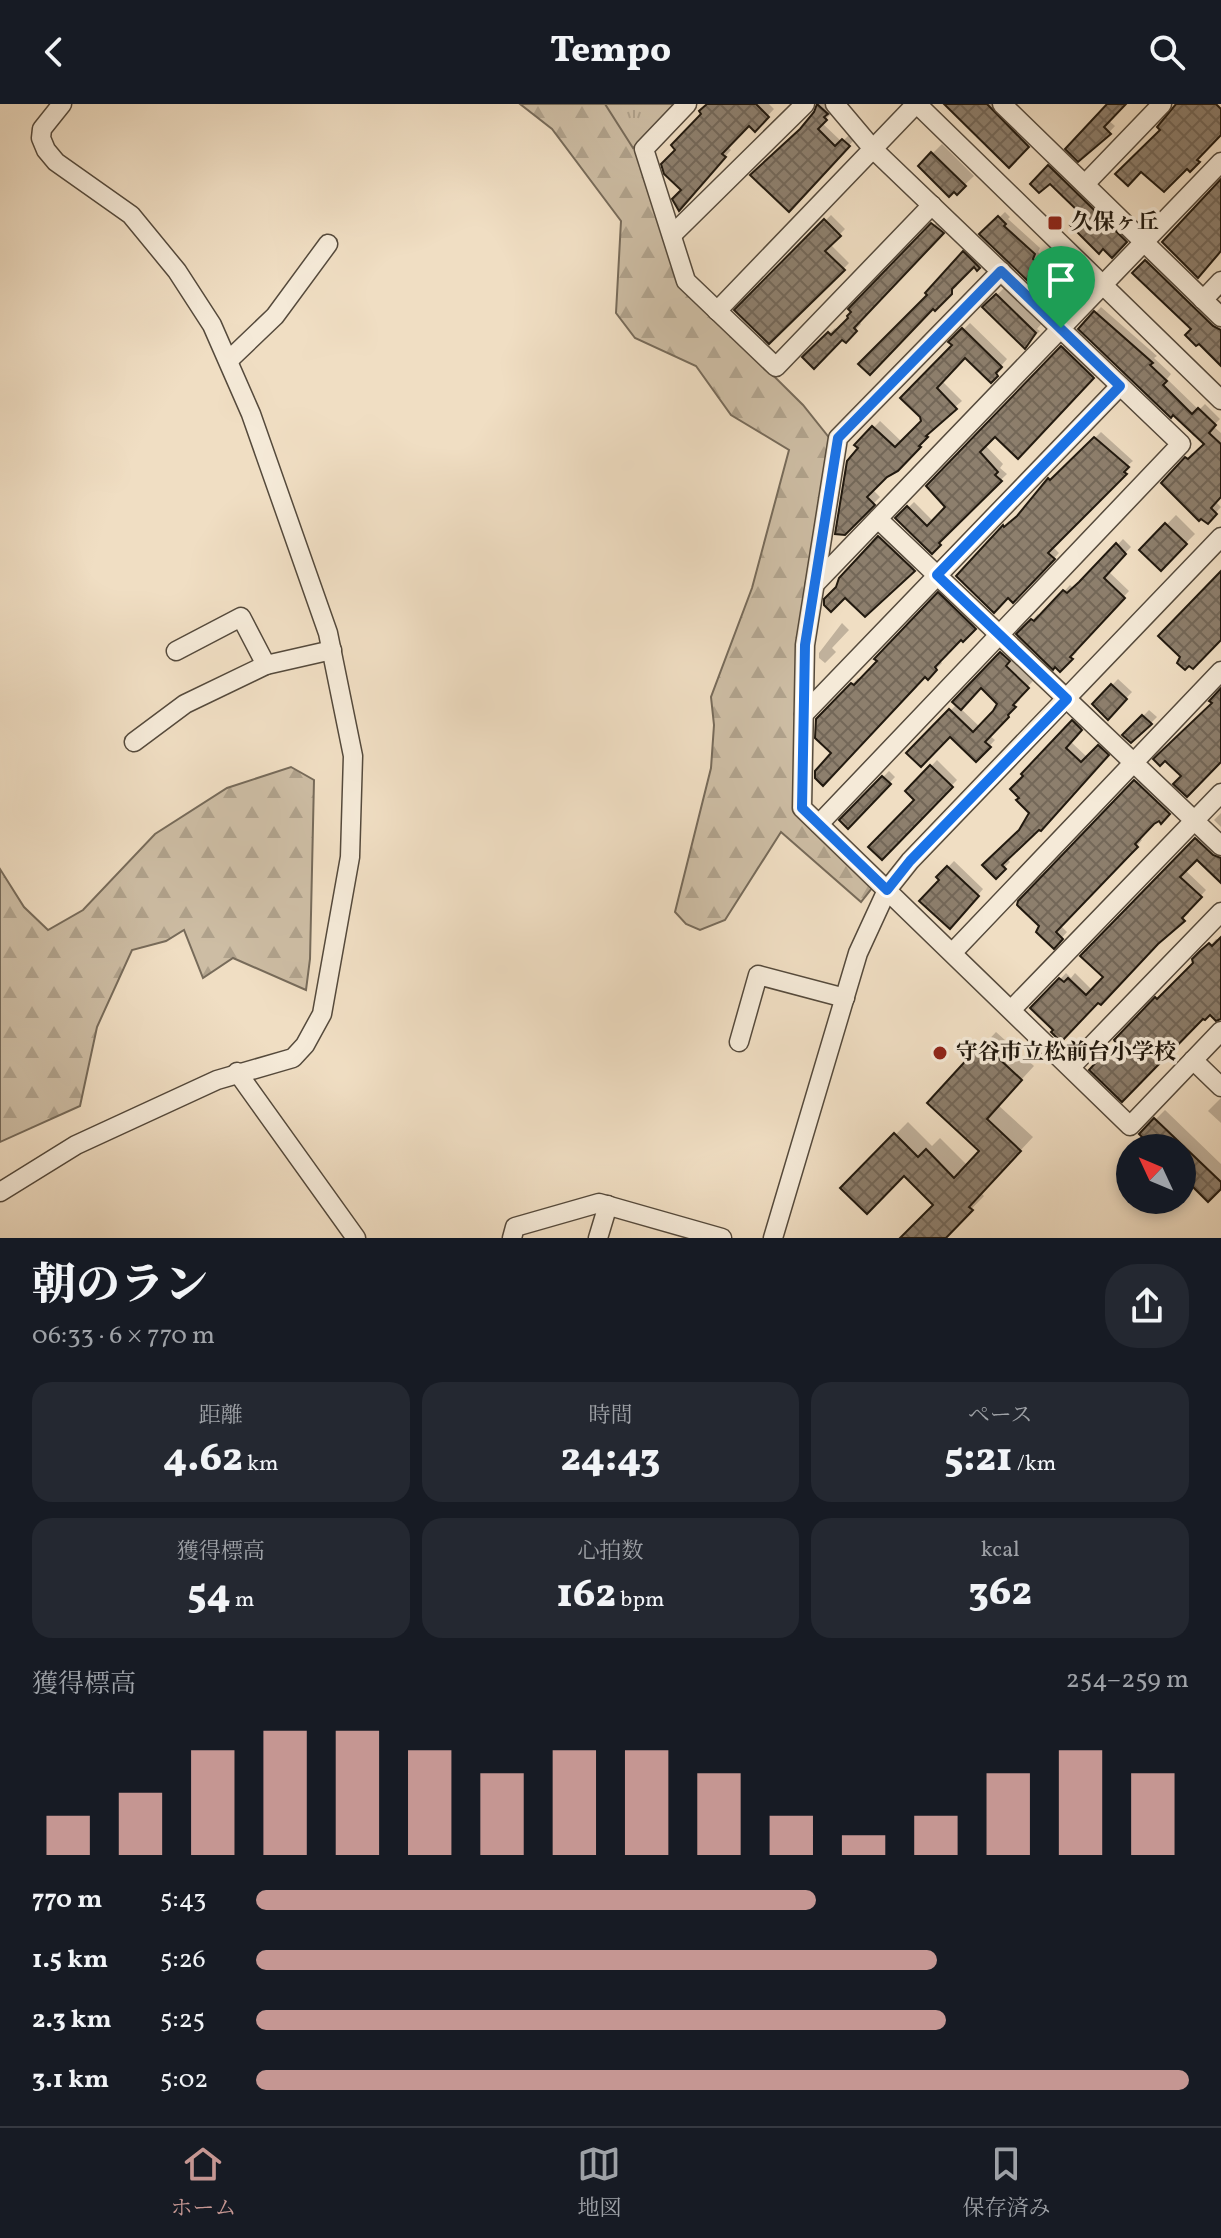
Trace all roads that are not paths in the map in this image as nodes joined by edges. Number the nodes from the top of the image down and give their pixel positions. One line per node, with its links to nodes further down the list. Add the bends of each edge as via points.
1 (62, 104): 22 (street, via 42,129 46,150 131,215 188,285)
2 (687, 104): 12 (street, via 644,149)
3 (805, 104): 12 (street)
4 (835, 104): 8 (street)
5 (916, 104): 8 (street); 17 (street)
6 (1162, 104): 10 (street)
7 (1015, 108): 10 (street)
8 (873, 149): 11 (street); 19 (street)
9 (1221, 162): 13 (street)
10 (1085, 184): 13 (street)
11 (932, 205): 15 (street); 19 (street, via 776,367)
12 (672, 235): 19 (street, via 686,281)
13 (1144, 242): 17 (street); 18 (street)
14 (328, 244): 22 (street, via 275,316)
15 (1001, 271): 21 (street); 28 (street, via 838,438)
16 (1221, 281): 18 (street)
17 (1101, 285): 21 (street); 24 (street)
18 (1203, 300): 20 (street)
19 (717, 311)
20 (1221, 317)
21 (1061, 328): 23 (street); 25 (street)
22 (229, 360): 30 (street)
23 (1120, 386): 27 (street); 29 (street, via 1181,444)
24 (1221, 400)
25 (878, 519): 27 (street); 28 (street)
26 (1221, 537): 34 (street)
27 (937, 575): 29 (street); 35 (street)
28 (815, 584): 35 (street, via 805,645)
29 (999, 634): 34 (street); 40 (street)
30 (332, 650): 32 (street); 51 (street, via 353,756 350,857 322,1014 293,1058)
31 (176, 651): 32 (street, via 241,617)
32 (266, 665): 36 (street, via 185,704)
33 (1221, 671): 37 (street)
34 (1067, 699): 37 (street); 42 (street)
35 (804, 714): 40 (street, via 802,808)
36 (134, 742)
37 (1133, 763): 39 (street); 44 (street)
38 (1221, 793): 39 (street)
39 (1194, 821): 41 (street); 46 (street)
40 (819, 824): 42 (street)
41 (1221, 846)
42 (887, 890): 44 (street); 45 (street, via 858,953)
43 (1221, 912): 50 (street)
44 (953, 952): 46 (street)
45 (845, 998): 48 (street, via 758,975); 60 (street)
46 (1012, 1009): 50 (street)
47 (1221, 1031): 49 (street)
48 (739, 1042)
49 (1193, 1060): 50 (street, via 1130,1126); 52 (street)
50 (1071, 1067)
51 (237, 1072): 53 (street, via 76,1145); 56 (street)
52 (1221, 1087)
53 (0, 1192)
54 (608, 1205): 55 (street); 57 (street, via 599,1203 515,1227); 58 (street)
55 (681, 1232): 59 (street)
56 (356, 1238)
57 (512, 1238)
58 (598, 1238)
59 (722, 1238)
60 (773, 1238)

